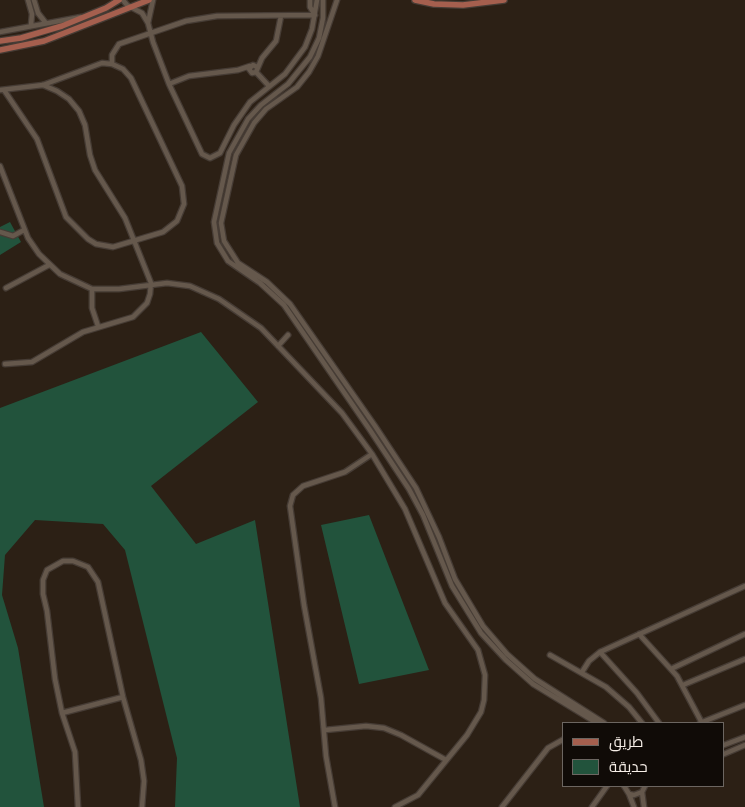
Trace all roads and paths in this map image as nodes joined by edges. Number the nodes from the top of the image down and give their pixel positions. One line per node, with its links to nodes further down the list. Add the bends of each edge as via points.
1 (34, 0): 11 (street); 18 (street)
2 (118, 0): 13 (main road)
3 (123, 0): 12 (street)
4 (151, 0): 12 (main road); 19 (street)
5 (310, 0): 15 (street)
6 (317, 0): 15 (street)
7 (324, 0): 43 (street, via 319,38 310,57 288,84 248,120 229,153 214,232 228,261 260,283 284,306)
8 (336, 0): 43 (street, via 325,39 309,72 297,87 266,109 244,138 231,173 221,223 228,249 238,263 267,282 290,304)
9 (416, 0): 10 (main road, via 463,5)
10 (504, 0)
11 (28, 1): 20 (street)
12 (133, 7): 14 (main road); 19 (street)
13 (106, 8): 14 (main road); 16 (main road)
14 (118, 12): 24 (main road, via 44,41)
15 (314, 15): 17 (street); 29 (street, via 305,47 285,74)
16 (85, 16): 18 (street); 23 (main road, via 42,33)
17 (281, 16): 22 (street, via 201,17); 26 (street, via 276,41)
18 (45, 22): 20 (street)
19 (148, 23): 22 (street)
20 (31, 25): 21 (street)
21 (0, 32)
22 (150, 32): 25 (street, via 119,44 112,55); 27 (street)
23 (0, 41)
24 (0, 50)
25 (112, 64): 28 (street, via 96,64); 34 (street, via 131,78 184,195 182,213 171,227)
26 (253, 69): 27 (street, via 188,76); 29 (street)
27 (169, 84): 29 (street, via 202,154 210,158 220,153 250,102)
28 (43, 85): 30 (street); 34 (street, via 57,91 79,111 95,170 122,211)
29 (269, 86)
30 (2, 90): 34 (street, via 37,139 72,225 88,239 104,246)
31 (0, 166): 32 (street)
32 (24, 230): 33 (street, via 13,236); 35 (street)
33 (0, 232)
34 (135, 241): 36 (street)
35 (49, 265): 37 (street); 38 (street, via 76,283)
36 (151, 283): 38 (street, via 119,289); 39 (street, via 147,303 133,318); 41 (street, via 190,286 219,299 243,314)
37 (6, 288)
38 (92, 289): 39 (street, via 92,308)
39 (98, 326): 42 (street, via 32,362)
40 (288, 335): 41 (street)
41 (278, 346): 44 (street, via 342,413)
42 (5, 364)
43 (372, 428): 57 (street, via 423,515 452,586 481,633 533,684); 58 (street, via 416,488 455,579 483,626 507,654 535,678)
44 (372, 454): 63 (street, via 345,472 303,486 290,501); 69 (street, via 405,509 444,603 478,650 482,662 486,687 481,712)
45 (745, 586): 46 (street)
46 (639, 634): 48 (street); 51 (street)
47 (745, 634): 51 (street)
48 (600, 652): 52 (street); 60 (street)
49 (550, 655): 52 (street)
50 (745, 659): 53 (street)
51 (671, 669): 53 (street)
52 (582, 672): 59 (street, via 618,696)
53 (683, 685): 61 (street)
54 (123, 697): 56 (street); 56 (street, via 98,582 88,567 63,561 47,570 43,587); 75 (street, via 141,760 144,782)
55 (745, 706): 62 (street)
56 (62, 713): 74 (street, via 75,752)
57 (594, 722)
58 (602, 722)
59 (641, 722)
60 (658, 722)
61 (701, 722)
62 (704, 722)
63 (325, 730): 69 (street, via 366,726 384,728); 76 (street)
64 (745, 737): 66 (street)
65 (562, 740): 78 (street, via 548,748)
66 (725, 745)
67 (745, 746): 68 (street)
68 (725, 754)
69 (446, 760): 77 (street, via 418,795)
70 (606, 787): 79 (street)
71 (625, 787): 73 (street)
72 (645, 788): 73 (street, via 634,796); 81 (street)
73 (629, 794): 80 (street)
74 (78, 807)
75 (142, 807)
76 (335, 807)
77 (395, 807)
78 (502, 807)
79 (592, 807)
80 (634, 807)
81 (644, 807)

